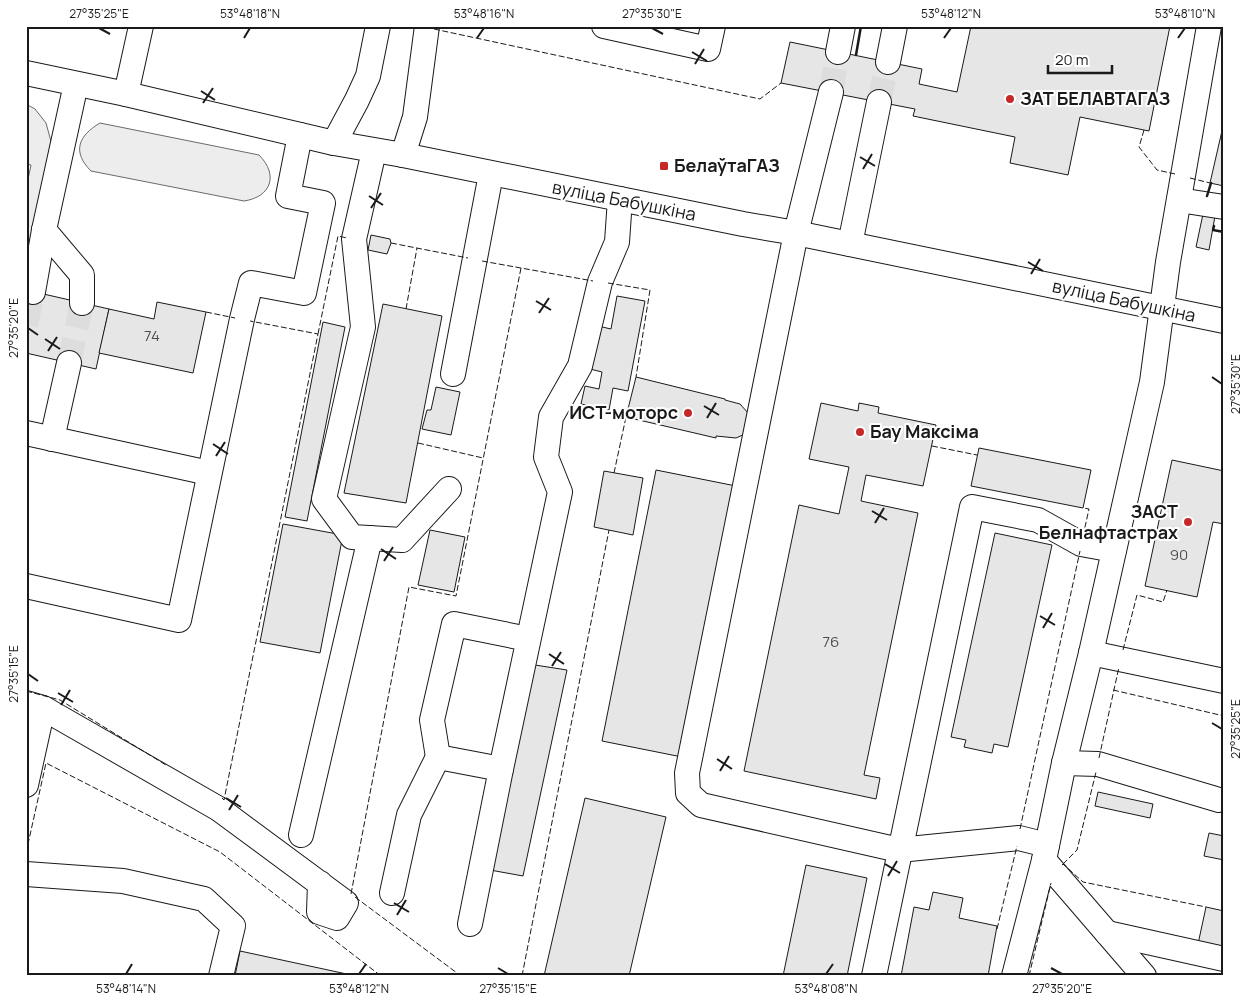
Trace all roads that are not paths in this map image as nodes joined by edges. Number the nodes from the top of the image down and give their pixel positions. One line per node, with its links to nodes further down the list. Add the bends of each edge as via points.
1 (141, 26): 14 (street)
2 (378, 26): 17 (street, via 368,76)
3 (427, 26): 19 (street, via 415,117)
4 (604, 26): 5 (street, via 708,49)
5 (713, 26)
6 (843, 26): 9 (street)
7 (895, 26): 10 (street)
8 (1209, 26): 22 (street)
9 (838, 52)
10 (888, 62)
11 (26, 73): 12 (street, вуліца Бабушкіна)
12 (76, 84): 14 (street, вуліца Бабушкіна); 24 (street)
13 (831, 92): 25 (street)
14 (126, 94): 16 (street, вуліца Бабушкіна)
15 (879, 102): 26 (street)
16 (300, 134): 17 (street, вуліца Бабушкіна); 35 (street, via 288,196 324,203 304,293 252,283)
17 (334, 143): 18 (street, вуліца Бабушкіна)
18 (374, 151): 19 (street, вуліца Бабушкіна); 37 (street, via 354,239 363,327 324,499 352,537)
19 (403, 155): 20 (street, вуліца Бабушкіна)
20 (491, 174): 21 (street, вуліца Бабушкіна); 32 (street)
21 (620, 199): 25 (street, вуліца Бабушкіна); 40 (street, via 616,242 600,282 580,366 551,417 546,457 560,492)
22 (1179, 200): 23 (street); 29 (street)
23 (1224, 208)
24 (44, 230): 27 (street); 28 (street, via 82,275)
25 (796, 233): 26 (street, вуліца Бабушкіна); 50 (street, via 687,774 688,792 701,805)
26 (850, 244): 29 (street, вуліца Бабушкіна)
27 (33, 292)
28 (82, 303)
29 (1161, 308): 30 (street, вуліца Бабушкіна); 38 (street, via 1152,382)
30 (1224, 321)
31 (70, 363): 34 (street)
32 (453, 374)
33 (26, 434): 34 (street)
34 (52, 439): 35 (street)
35 (209, 474): 39 (street, via 178,620)
36 (449, 489): 37 (street, via 402,540)
37 (370, 538): 49 (street)
38 (1114, 550): 41 (street); 50 (street, via 1082,544 1038,520 972,507)
39 (26, 586)
40 (528, 639): 44 (street, via 454,624 432,720); 46 (street)
41 (1091, 653): 42 (street); 45 (street)
42 (1224, 681)
43 (35, 706): 47 (street); 53 (street, via 219,808)
44 (438, 757): 46 (street); 54 (street, via 409,814)
45 (1064, 763): 48 (street, via 1098,764); 51 (street)
46 (501, 769): 55 (street)
47 (26, 785)
48 (1219, 800)
49 (301, 835)
50 (899, 850): 51 (street, via 1019,838); 59 (street)
51 (1045, 852): 56 (street); 60 (street)
52 (26, 874): 58 (street, via 123,881 204,899 233,926)
53 (320, 883)
54 (392, 893)
55 (470, 924)
56 (1107, 933): 57 (street); 61 (street)
57 (1224, 959)
58 (221, 976)
59 (874, 976)
60 (1014, 976)
61 (1144, 976)

